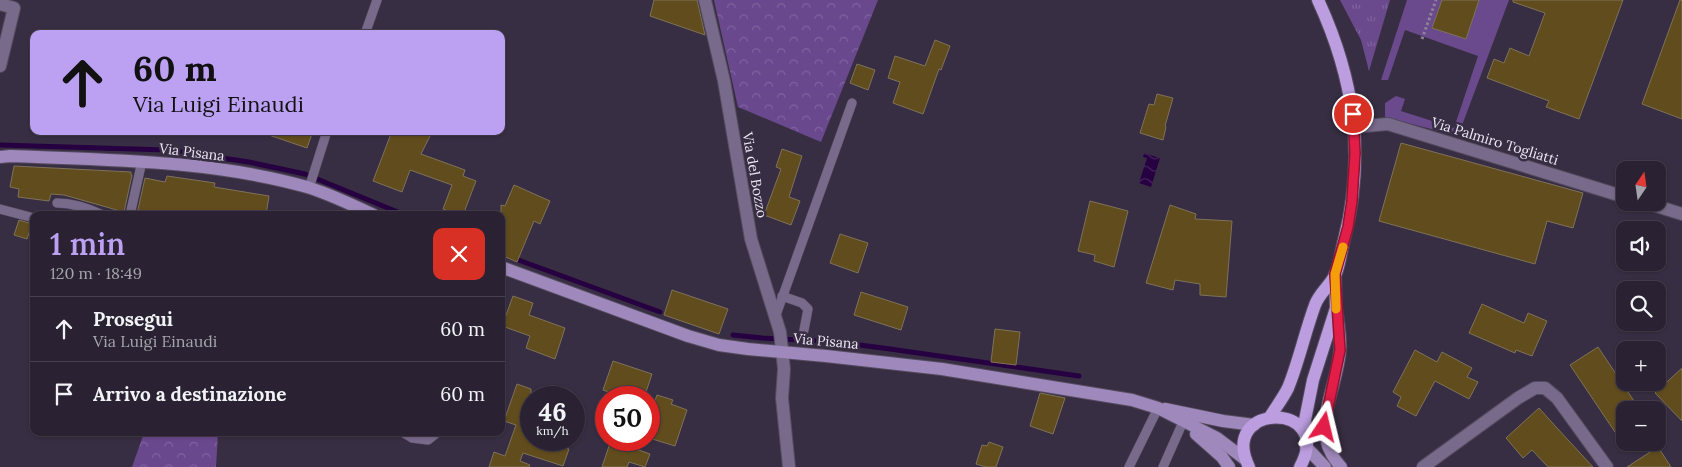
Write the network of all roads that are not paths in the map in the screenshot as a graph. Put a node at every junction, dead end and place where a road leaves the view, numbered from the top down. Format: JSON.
{"nodes":[{"id":1,"x":377,"y":0,"type":"edge"},
{"id":2,"x":705,"y":0,"type":"edge"},
{"id":3,"x":1318,"y":0,"type":"edge"},
{"id":4,"x":0,"y":4,"type":"edge"},
{"id":5,"x":366,"y":30,"type":"edge"},
{"id":6,"x":0,"y":66,"type":"edge"},
{"id":7,"x":852,"y":103,"type":"dead end"},
{"id":8,"x":1354,"y":127,"type":"junction"},
{"id":9,"x":326,"y":135,"type":"edge"},
{"id":10,"x":0,"y":157,"type":"edge"},
{"id":11,"x":142,"y":161,"type":"junction"},
{"id":12,"x":310,"y":185,"type":"junction"},
{"id":13,"x":1616,"y":194,"type":"edge"},
{"id":14,"x":57,"y":203,"type":"dead end"},
{"id":15,"x":0,"y":209,"type":"edge"},
{"id":16,"x":1666,"y":209,"type":"edge"},
{"id":17,"x":95,"y":211,"type":"edge"},
{"id":18,"x":131,"y":211,"type":"edge"},
{"id":19,"x":365,"y":211,"type":"edge"},
{"id":20,"x":1682,"y":214,"type":"edge"},
{"id":21,"x":30,"y":217,"type":"edge"},
{"id":22,"x":505,"y":268,"type":"edge"},
{"id":23,"x":1335,"y":274,"type":"junction"},
{"id":24,"x":782,"y":296,"type":"junction"},
{"id":25,"x":1336,"y":308,"type":"junction"},
{"id":26,"x":776,"y":316,"type":"junction"},
{"id":27,"x":804,"y":330,"type":"dead end"},
{"id":28,"x":781,"y":343,"type":"junction"},
{"id":29,"x":1158,"y":408,"type":"junction"},
{"id":30,"x":1270,"y":417,"type":"junction"},
{"id":31,"x":1183,"y":422,"type":"junction"},
{"id":32,"x":1254,"y":425,"type":"junction"},
{"id":33,"x":1303,"y":430,"type":"junction"},
{"id":34,"x":409,"y":436,"type":"edge"},
{"id":35,"x":433,"y":436,"type":"edge"},
{"id":36,"x":1306,"y":447,"type":"junction"},
{"id":37,"x":1248,"y":464,"type":"edge"},
{"id":38,"x":789,"y":467,"type":"edge"},
{"id":39,"x":1129,"y":467,"type":"edge"},
{"id":40,"x":1163,"y":467,"type":"edge"},
{"id":41,"x":1229,"y":467,"type":"edge"},
{"id":42,"x":1300,"y":467,"type":"edge"},
{"id":43,"x":1325,"y":467,"type":"edge"},
{"id":44,"x":1341,"y":467,"type":"edge"},
{"id":45,"x":1423,"y":467,"type":"edge"},
{"id":46,"x":1607,"y":467,"type":"edge"}],
"edges":[{"from":1,"to":5,"type":"lane"},
{"from":2,"to":26,"type":"street","name":"Via del Bozzo"},
{"from":3,"to":8,"type":"main road"},
{"from":4,"to":6,"type":"street"},
{"from":7,"to":24,"type":"lane"},
{"from":8,"to":13,"type":"street","name":"Via Palmiro Togliatti"},
{"from":8,"to":23,"type":"main road"},
{"from":9,"to":12,"type":"lane"},
{"from":10,"to":11,"type":"main road","name":"Via Pisana"},
{"from":11,"to":12,"type":"main road","name":"Via Pisana"},
{"from":11,"to":18,"type":"lane"},
{"from":12,"to":19,"type":"main road","name":"Via Pisana"},
{"from":14,"to":17,"type":"lane"},
{"from":15,"to":21,"type":"lane"},
{"from":16,"to":20,"type":"street"},
{"from":22,"to":28,"type":"main road","name":"Via Pisana"},
{"from":23,"to":25,"type":"main road"},
{"from":23,"to":30,"type":"main road"},
{"from":24,"to":26,"type":"lane"},
{"from":24,"to":27,"type":"lane"},
{"from":25,"to":33,"type":"main road"},
{"from":25,"to":44,"type":"main road"},
{"from":26,"to":28,"type":"street","name":"Via del Bozzo"},
{"from":28,"to":29,"type":"main road","name":"Via Pisana"},
{"from":28,"to":38,"type":"street","name":"Via del Bozzo"},
{"from":29,"to":31,"type":"main road","name":"Via Pisana"},
{"from":29,"to":32,"type":"main road","name":"Via Pisana"},
{"from":29,"to":39,"type":"lane"},
{"from":30,"to":32,"type":"main road"},
{"from":30,"to":33,"type":"main road"},
{"from":31,"to":37,"type":"main road","name":"Via Pisana"},
{"from":31,"to":40,"type":"lane"},
{"from":31,"to":41,"type":"main road"},
{"from":32,"to":37,"type":"main road","name":"Via Pisana"},
{"from":33,"to":36,"type":"main road"},
{"from":34,"to":35,"type":"lane"},
{"from":36,"to":42,"type":"main road"},
{"from":36,"to":43,"type":"main road"},
{"from":45,"to":46,"type":"street"}]}
